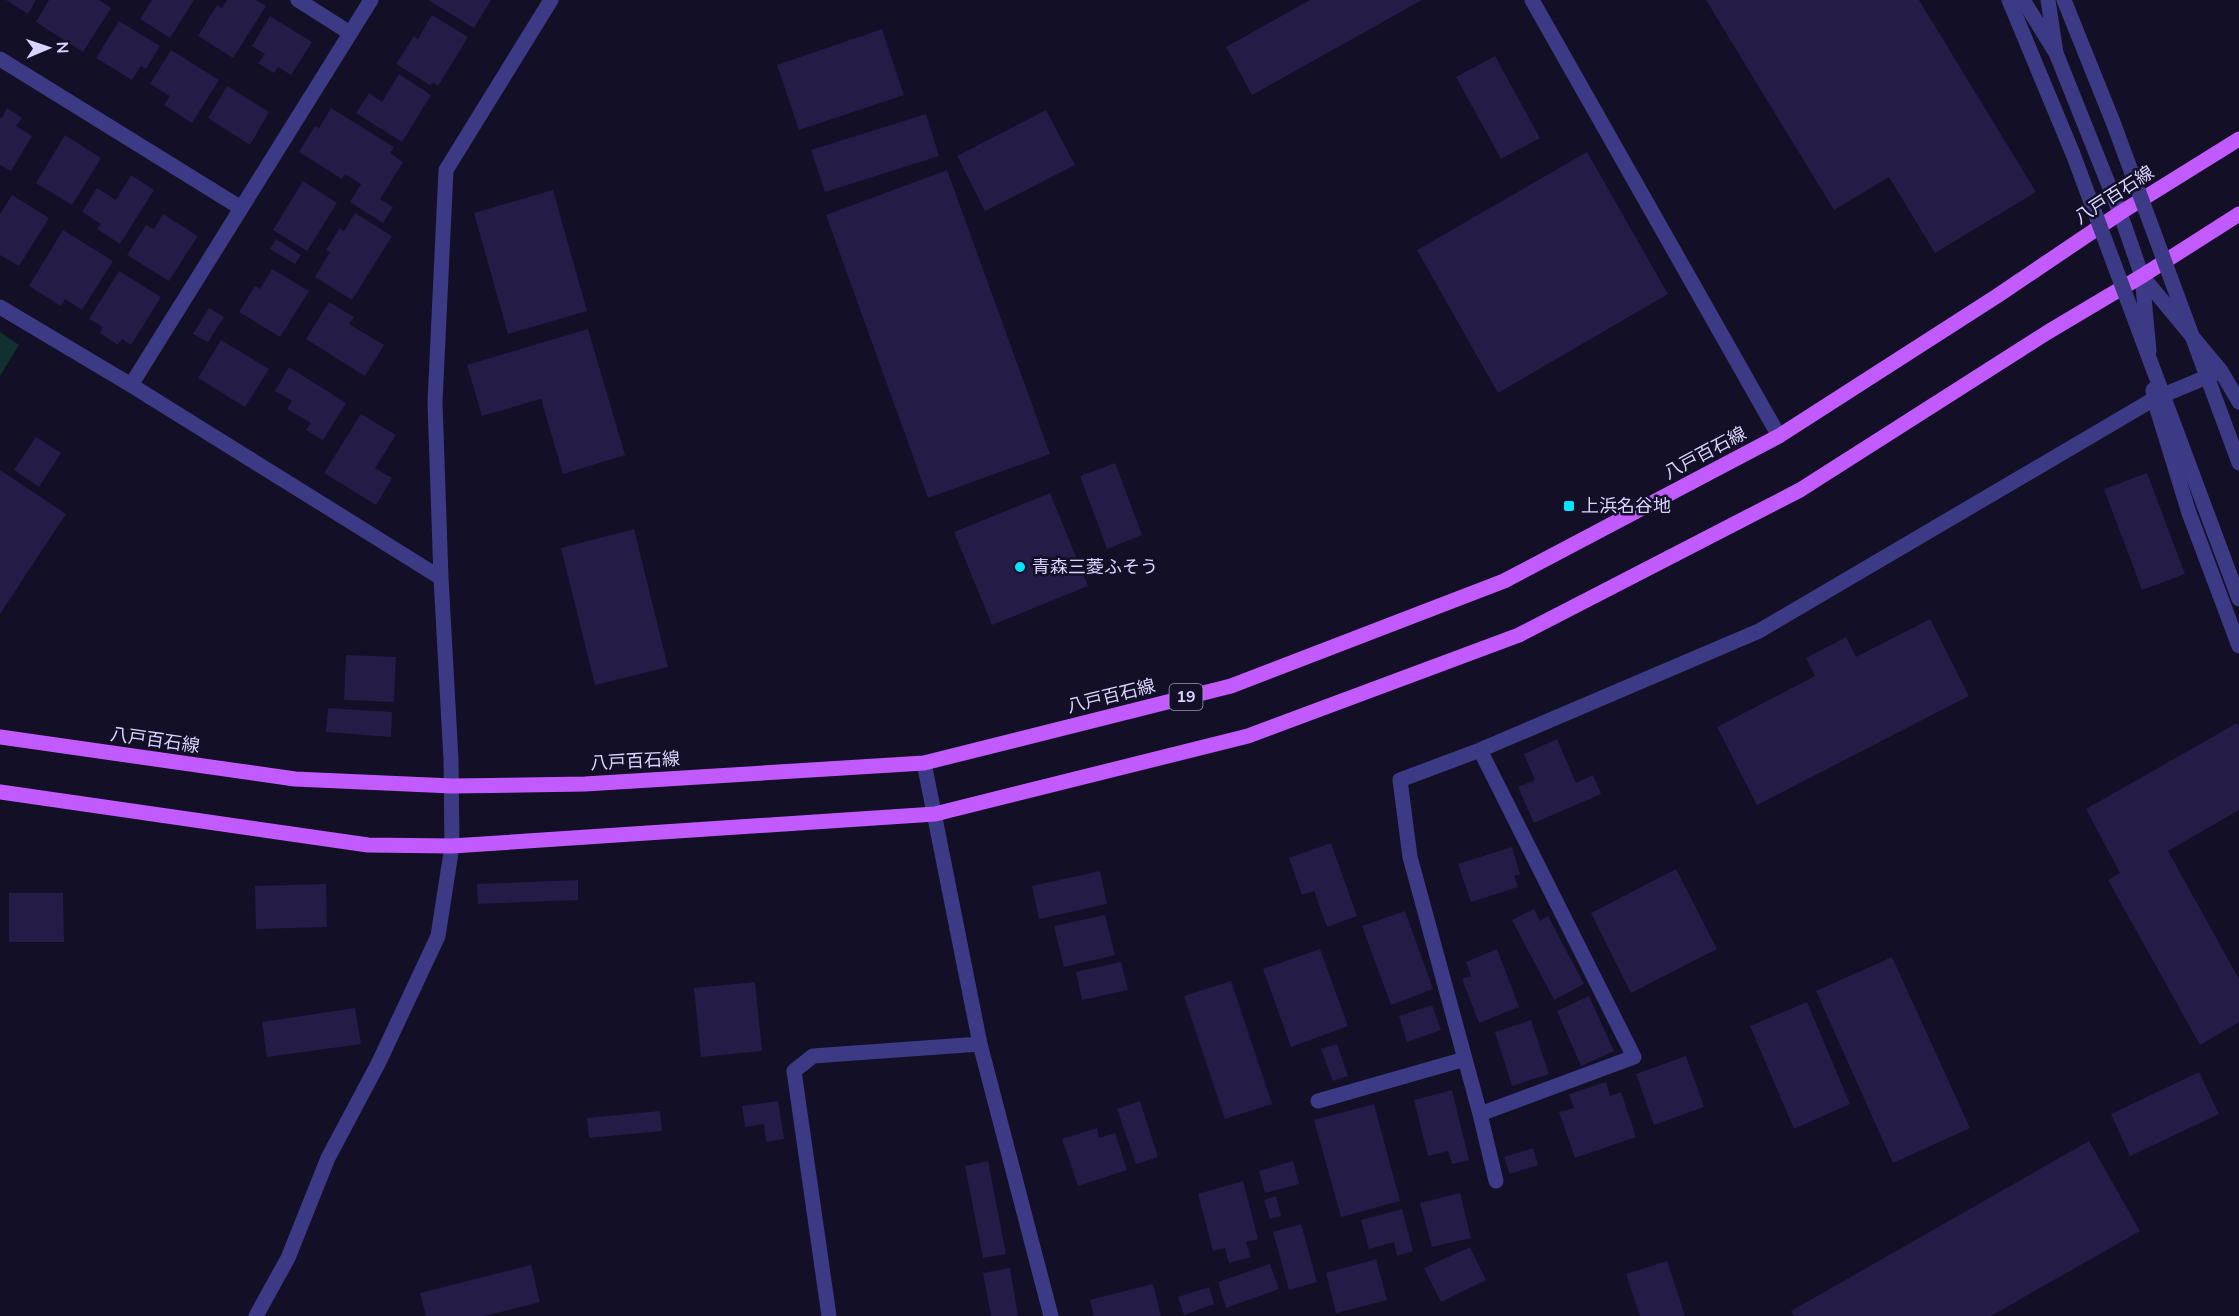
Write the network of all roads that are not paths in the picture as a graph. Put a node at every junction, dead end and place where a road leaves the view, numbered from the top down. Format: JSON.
{"nodes":[{"id":1,"x":298,"y":0,"type":"edge"},
{"id":2,"x":371,"y":0,"type":"edge"},
{"id":3,"x":551,"y":0,"type":"edge"},
{"id":4,"x":1532,"y":0,"type":"edge"},
{"id":5,"x":2009,"y":0,"type":"edge"},
{"id":6,"x":2023,"y":0,"type":"edge"},
{"id":7,"x":2048,"y":0,"type":"edge"},
{"id":8,"x":2064,"y":0,"type":"edge"},
{"id":9,"x":350,"y":33,"type":"junction"},
{"id":10,"x":2056,"y":53,"type":"junction"},
{"id":11,"x":0,"y":59,"type":"edge"},
{"id":12,"x":2239,"y":138,"type":"edge"},
{"id":13,"x":241,"y":208,"type":"junction"},
{"id":14,"x":2120,"y":213,"type":"junction"},
{"id":15,"x":2239,"y":214,"type":"edge"},
{"id":16,"x":2142,"y":276,"type":"junction"},
{"id":17,"x":0,"y":307,"type":"edge"},
{"id":18,"x":2221,"y":371,"type":"junction"},
{"id":19,"x":131,"y":385,"type":"junction"},
{"id":20,"x":2154,"y":399,"type":"junction"},
{"id":21,"x":2239,"y":402,"type":"edge"},
{"id":22,"x":1779,"y":436,"type":"junction"},
{"id":23,"x":2239,"y":463,"type":"edge"},
{"id":24,"x":441,"y":578,"type":"junction"},
{"id":25,"x":2239,"y":599,"type":"edge"},
{"id":26,"x":2239,"y":646,"type":"edge"},
{"id":27,"x":0,"y":737,"type":"edge"},
{"id":28,"x":1480,"y":750,"type":"junction"},
{"id":29,"x":924,"y":763,"type":"junction"},
{"id":30,"x":452,"y":786,"type":"junction"},
{"id":31,"x":0,"y":792,"type":"edge"},
{"id":32,"x":935,"y":814,"type":"junction"},
{"id":33,"x":452,"y":846,"type":"junction"},
{"id":34,"x":980,"y":1044,"type":"junction"},
{"id":35,"x":1465,"y":1059,"type":"junction"},
{"id":36,"x":1318,"y":1101,"type":"dead end"},
{"id":37,"x":1480,"y":1114,"type":"junction"},
{"id":38,"x":1496,"y":1181,"type":"dead end"},
{"id":39,"x":256,"y":1316,"type":"edge"},
{"id":40,"x":829,"y":1316,"type":"edge"},
{"id":41,"x":1051,"y":1316,"type":"edge"}],
"edges":[{"from":1,"to":9,"type":"street"},
{"from":2,"to":9,"type":"street"},
{"from":3,"to":24,"type":"street"},
{"from":4,"to":22,"type":"street"},
{"from":5,"to":25,"type":"street","bridge":true},
{"from":6,"to":10,"type":"street"},
{"from":7,"to":10,"type":"street"},
{"from":8,"to":23,"type":"street","bridge":true},
{"from":9,"to":13,"type":"street"},
{"from":10,"to":14,"type":"street"},
{"from":11,"to":13,"type":"street"},
{"from":12,"to":14,"type":"main road","name":"八戸百石線","number":"19"},
{"from":13,"to":19,"type":"street"},
{"from":14,"to":16,"type":"street"},
{"from":14,"to":22,"type":"main road","name":"八戸百石線","number":"19"},
{"from":15,"to":16,"type":"main road"},
{"from":16,"to":18,"type":"street"},
{"from":16,"to":20,"type":"street"},
{"from":16,"to":32,"type":"main road"},
{"from":17,"to":19,"type":"street"},
{"from":18,"to":20,"type":"street"},
{"from":18,"to":21,"type":"street"},
{"from":19,"to":24,"type":"street"},
{"from":20,"to":26,"type":"street"},
{"from":20,"to":28,"type":"street"},
{"from":22,"to":29,"type":"main road","name":"八戸百石線","number":"19"},
{"from":24,"to":30,"type":"street"},
{"from":27,"to":30,"type":"main road","name":"八戸百石線","number":"19"},
{"from":28,"to":35,"type":"street"},
{"from":28,"to":37,"type":"street"},
{"from":29,"to":30,"type":"main road","name":"八戸百石線","number":"19"},
{"from":29,"to":32,"type":"street"},
{"from":30,"to":33,"type":"street"},
{"from":31,"to":33,"type":"main road"},
{"from":32,"to":33,"type":"main road"},
{"from":32,"to":34,"type":"street"},
{"from":33,"to":39,"type":"street"},
{"from":34,"to":40,"type":"street"},
{"from":34,"to":41,"type":"street"},
{"from":35,"to":36,"type":"street"},
{"from":35,"to":37,"type":"street"},
{"from":37,"to":38,"type":"street"}]}
